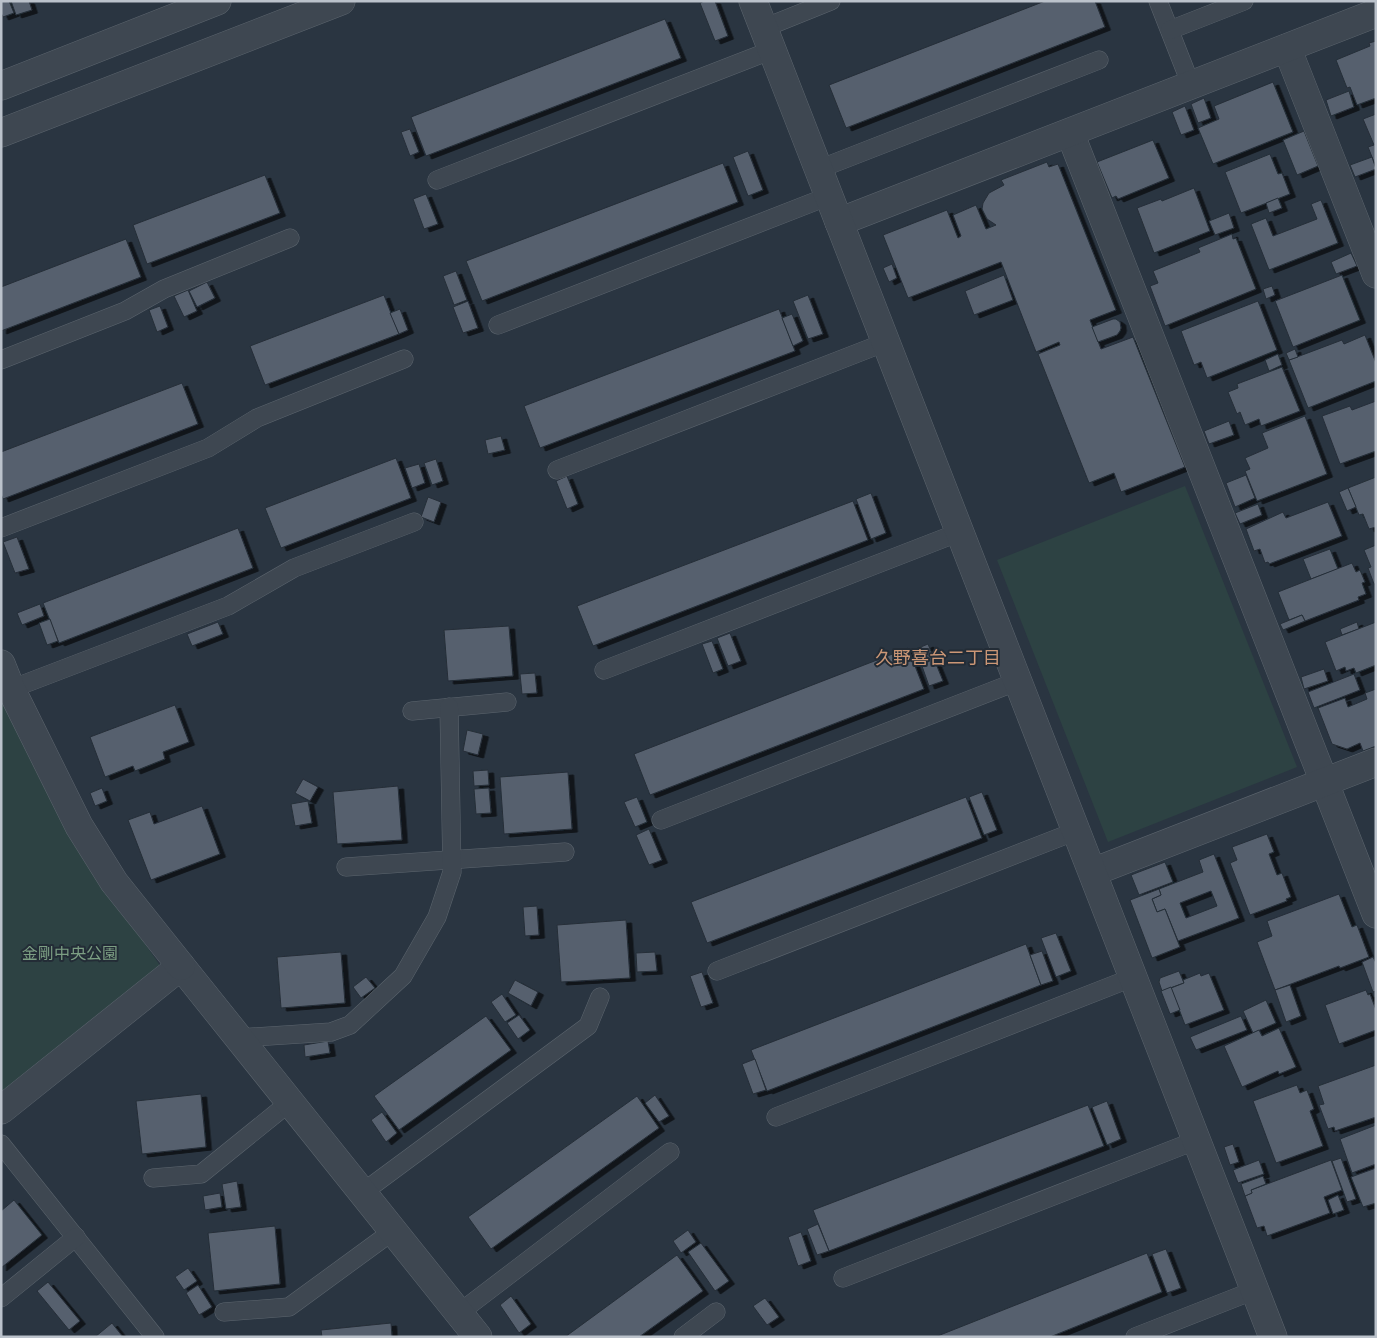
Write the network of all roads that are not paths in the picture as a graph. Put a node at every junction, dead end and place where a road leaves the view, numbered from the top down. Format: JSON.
{"nodes":[{"id":1,"x":217,"y":1,"type":"edge"},
{"id":2,"x":341,"y":1,"type":"edge"},
{"id":3,"x":753,"y":1,"type":"edge"},
{"id":4,"x":831,"y":1,"type":"edge"},
{"id":5,"x":1158,"y":1,"type":"edge"},
{"id":6,"x":1244,"y":1,"type":"edge"},
{"id":7,"x":1376,"y":13,"type":"edge"},
{"id":8,"x":1170,"y":30,"type":"junction"},
{"id":9,"x":768,"y":39,"type":"junction"},
{"id":10,"x":1287,"y":48,"type":"junction"},
{"id":11,"x":1098,"y":60,"type":"dead end"},
{"id":12,"x":1191,"y":85,"type":"junction"},
{"id":13,"x":1,"y":86,"type":"edge"},
{"id":14,"x":1070,"y":132,"type":"junction"},
{"id":15,"x":1,"y":133,"type":"edge"},
{"id":16,"x":819,"y":169,"type":"junction"},
{"id":17,"x":437,"y":180,"type":"dead end"},
{"id":18,"x":829,"y":196,"type":"junction"},
{"id":19,"x":839,"y":222,"type":"junction"},
{"id":20,"x":290,"y":238,"type":"dead end"},
{"id":21,"x":1376,"y":274,"type":"edge"},
{"id":22,"x":498,"y":325,"type":"dead end"},
{"id":23,"x":886,"y":342,"type":"junction"},
{"id":24,"x":404,"y":359,"type":"dead end"},
{"id":25,"x":1,"y":360,"type":"edge"},
{"id":26,"x":557,"y":470,"type":"dead end"},
{"id":27,"x":414,"y":522,"type":"dead end"},
{"id":28,"x":1,"y":528,"type":"edge"},
{"id":29,"x":960,"y":532,"type":"junction"},
{"id":30,"x":604,"y":670,"type":"dead end"},
{"id":31,"x":6,"y":676,"type":"edge"},
{"id":32,"x":1018,"y":681,"type":"junction"},
{"id":33,"x":507,"y":702,"type":"dead end"},
{"id":34,"x":449,"y":707,"type":"junction"},
{"id":35,"x":412,"y":711,"type":"dead end"},
{"id":36,"x":1376,"y":762,"type":"edge"},
{"id":37,"x":1324,"y":782,"type":"junction"},
{"id":38,"x":661,"y":820,"type":"dead end"},
{"id":39,"x":1076,"y":831,"type":"junction"},
{"id":40,"x":565,"y":852,"type":"dead end"},
{"id":41,"x":452,"y":860,"type":"junction"},
{"id":42,"x":346,"y":867,"type":"dead end"},
{"id":43,"x":1092,"y":872,"type":"junction"},
{"id":44,"x":1376,"y":914,"type":"edge"},
{"id":45,"x":181,"y":966,"type":"junction"},
{"id":46,"x":716,"y":971,"type":"dead end"},
{"id":47,"x":1134,"y":977,"type":"junction"},
{"id":48,"x":600,"y":997,"type":"dead end"},
{"id":49,"x":238,"y":1038,"type":"junction"},
{"id":50,"x":290,"y":1102,"type":"junction"},
{"id":51,"x":1,"y":1110,"type":"edge"},
{"id":52,"x":776,"y":1117,"type":"dead end"},
{"id":53,"x":1197,"y":1140,"type":"junction"},
{"id":54,"x":1,"y":1144,"type":"edge"},
{"id":55,"x":670,"y":1152,"type":"dead end"},
{"id":56,"x":153,"y":1178,"type":"dead end"},
{"id":57,"x":362,"y":1193,"type":"junction"},
{"id":58,"x":393,"y":1231,"type":"junction"},
{"id":59,"x":76,"y":1237,"type":"junction"},
{"id":60,"x":843,"y":1278,"type":"dead end"},
{"id":61,"x":1255,"y":1290,"type":"junction"},
{"id":62,"x":1,"y":1298,"type":"edge"},
{"id":63,"x":224,"y":1312,"type":"dead end"},
{"id":64,"x":716,"y":1312,"type":"dead end"},
{"id":65,"x":459,"y":1313,"type":"junction"},
{"id":66,"x":155,"y":1337,"type":"edge"},
{"id":67,"x":478,"y":1337,"type":"edge"},
{"id":68,"x":684,"y":1337,"type":"edge"},
{"id":69,"x":1135,"y":1337,"type":"edge"},
{"id":70,"x":1273,"y":1337,"type":"edge"}],
"edges":[{"from":1,"to":13,"type":"street"},
{"from":2,"to":15,"type":"street"},
{"from":3,"to":9,"type":"street"},
{"from":4,"to":9,"type":"lane"},
{"from":5,"to":8,"type":"lane"},
{"from":6,"to":8,"type":"lane"},
{"from":7,"to":10,"type":"street"},
{"from":8,"to":12,"type":"lane"},
{"from":9,"to":16,"type":"street"},
{"from":9,"to":17,"type":"lane"},
{"from":10,"to":12,"type":"street"},
{"from":10,"to":21,"type":"street"},
{"from":11,"to":16,"type":"lane"},
{"from":12,"to":14,"type":"street"},
{"from":14,"to":19,"type":"street"},
{"from":14,"to":37,"type":"street"},
{"from":16,"to":18,"type":"street"},
{"from":18,"to":19,"type":"street"},
{"from":18,"to":22,"type":"lane"},
{"from":19,"to":23,"type":"street"},
{"from":20,"to":25,"type":"lane"},
{"from":23,"to":26,"type":"lane"},
{"from":23,"to":29,"type":"street"},
{"from":24,"to":28,"type":"lane"},
{"from":27,"to":31,"type":"lane"},
{"from":29,"to":30,"type":"lane"},
{"from":29,"to":32,"type":"street"},
{"from":31,"to":45,"type":"street"},
{"from":32,"to":38,"type":"lane"},
{"from":32,"to":39,"type":"street"},
{"from":33,"to":34,"type":"lane"},
{"from":34,"to":35,"type":"lane"},
{"from":34,"to":41,"type":"lane"},
{"from":36,"to":37,"type":"street"},
{"from":37,"to":43,"type":"street"},
{"from":37,"to":44,"type":"street"},
{"from":39,"to":43,"type":"street"},
{"from":39,"to":46,"type":"lane"},
{"from":40,"to":41,"type":"lane"},
{"from":41,"to":42,"type":"lane"},
{"from":41,"to":49,"type":"lane"},
{"from":43,"to":47,"type":"street"},
{"from":45,"to":49,"type":"street"},
{"from":45,"to":51,"type":"street"},
{"from":47,"to":52,"type":"lane"},
{"from":47,"to":53,"type":"street"},
{"from":48,"to":57,"type":"lane"},
{"from":49,"to":50,"type":"street"},
{"from":50,"to":56,"type":"lane"},
{"from":50,"to":57,"type":"street"},
{"from":53,"to":60,"type":"lane"},
{"from":53,"to":61,"type":"street"},
{"from":54,"to":59,"type":"lane"},
{"from":55,"to":65,"type":"lane"},
{"from":57,"to":58,"type":"street"},
{"from":58,"to":63,"type":"lane"},
{"from":58,"to":65,"type":"street"},
{"from":59,"to":62,"type":"lane"},
{"from":59,"to":66,"type":"lane"},
{"from":61,"to":69,"type":"lane"},
{"from":61,"to":70,"type":"street"},
{"from":64,"to":68,"type":"lane"},
{"from":65,"to":67,"type":"street"}]}
